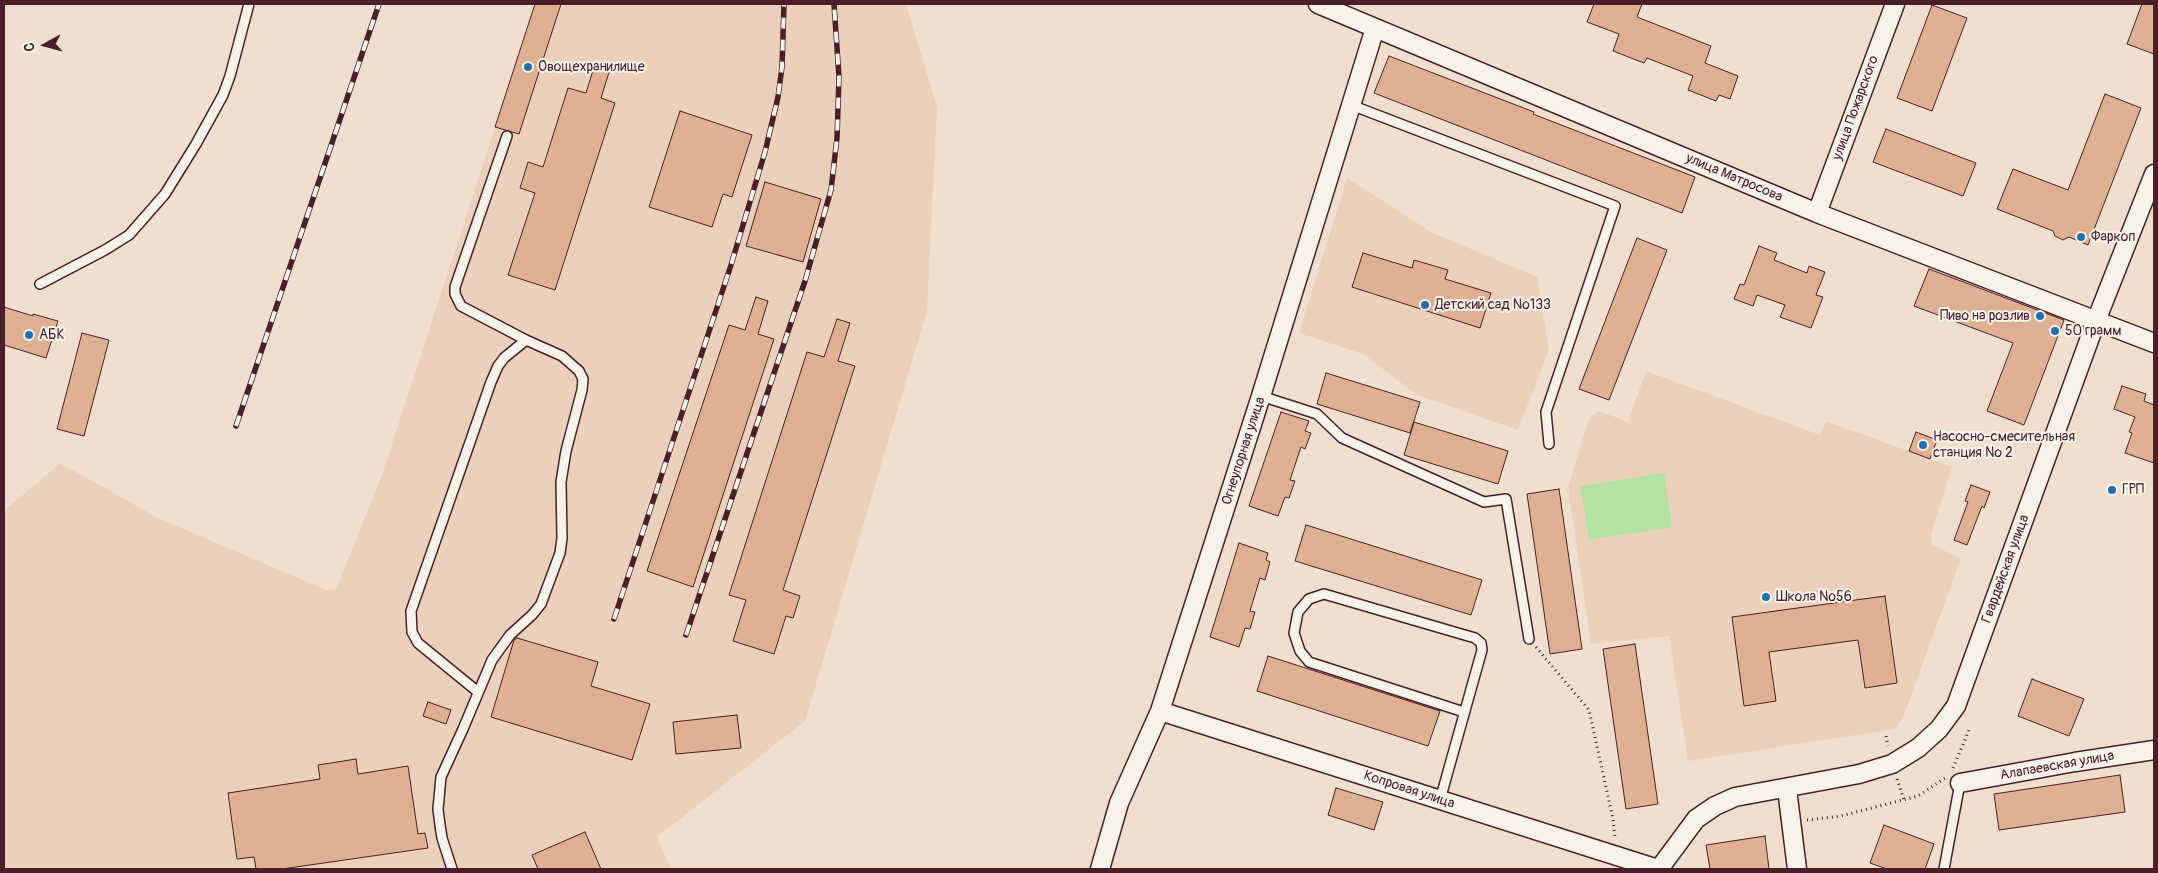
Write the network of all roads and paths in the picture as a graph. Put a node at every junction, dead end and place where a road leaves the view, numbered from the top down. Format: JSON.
{"nodes":[{"id":1,"x":249,"y":4,"type":"edge"},
{"id":2,"x":1318,"y":4,"type":"edge"},
{"id":3,"x":1895,"y":4,"type":"edge"},
{"id":4,"x":1375,"y":28,"type":"junction"},
{"id":5,"x":1351,"y":105,"type":"junction"},
{"id":6,"x":507,"y":136,"type":"dead end"},
{"id":7,"x":2154,"y":174,"type":"edge"},
{"id":8,"x":1817,"y":213,"type":"junction"},
{"id":9,"x":40,"y":284,"type":"dead end"},
{"id":10,"x":2096,"y":321,"type":"junction"},
{"id":11,"x":526,"y":340,"type":"junction"},
{"id":12,"x":2154,"y":344,"type":"edge"},
{"id":13,"x":1261,"y":396,"type":"junction"},
{"id":14,"x":1549,"y":444,"type":"dead end"},
{"id":15,"x":1529,"y":639,"type":"joint"},
{"id":16,"x":478,"y":692,"type":"junction"},
{"id":17,"x":1160,"y":711,"type":"junction"},
{"id":18,"x":1464,"y":712,"type":"junction"},
{"id":19,"x":1969,"y":730,"type":"dead end"},
{"id":20,"x":2154,"y":750,"type":"edge"},
{"id":21,"x":1960,"y":783,"type":"joint"},
{"id":22,"x":1787,"y":789,"type":"junction"},
{"id":23,"x":1440,"y":800,"type":"junction"},
{"id":24,"x":1791,"y":822,"type":"junction"},
{"id":25,"x":1617,"y":856,"type":"junction"},
{"id":26,"x":452,"y":869,"type":"edge"},
{"id":27,"x":1100,"y":869,"type":"edge"},
{"id":28,"x":1658,"y":869,"type":"edge"},
{"id":29,"x":1797,"y":869,"type":"edge"},
{"id":30,"x":1944,"y":869,"type":"edge"}],
"edges":[{"from":1,"to":9,"type":"lane"},
{"from":2,"to":4,"type":"street","name":"улица Матросова"},
{"from":3,"to":8,"type":"street","name":"улица Пожарского"},
{"from":4,"to":5,"type":"street","name":"Огнеупорная улица"},
{"from":4,"to":8,"type":"street","name":"улица Матросова"},
{"from":5,"to":13,"type":"street","name":"Огнеупорная улица"},
{"from":5,"to":14,"type":"lane"},
{"from":6,"to":11,"type":"lane"},
{"from":7,"to":10,"type":"street","name":"Гвардейская улица"},
{"from":8,"to":10,"type":"street","name":"улица Матросова"},
{"from":10,"to":12,"type":"street","name":"улица Матросова"},
{"from":10,"to":22,"type":"street","name":"Гвардейская улица"},
{"from":11,"to":16,"type":"lane"},
{"from":11,"to":16,"type":"lane"},
{"from":13,"to":15,"type":"lane"},
{"from":13,"to":17,"type":"street","name":"Огнеупорная улица"},
{"from":15,"to":25,"type":"path"},
{"from":16,"to":26,"type":"lane"},
{"from":17,"to":23,"type":"street","name":"Копровая улица"},
{"from":17,"to":27,"type":"street","name":"Огнеупорная улица"},
{"from":18,"to":18,"type":"lane"},
{"from":18,"to":23,"type":"lane"},
{"from":19,"to":24,"type":"path"},
{"from":20,"to":21,"type":"street","name":"Алапаевская улица"},
{"from":21,"to":30,"type":"lane"},
{"from":22,"to":24,"type":"street"},
{"from":22,"to":28,"type":"street","name":"Гвардейская улица"},
{"from":23,"to":25,"type":"street","name":"Копровая улица"},
{"from":24,"to":29,"type":"street"},
{"from":25,"to":28,"type":"street","name":"Копровая улица"}]}
